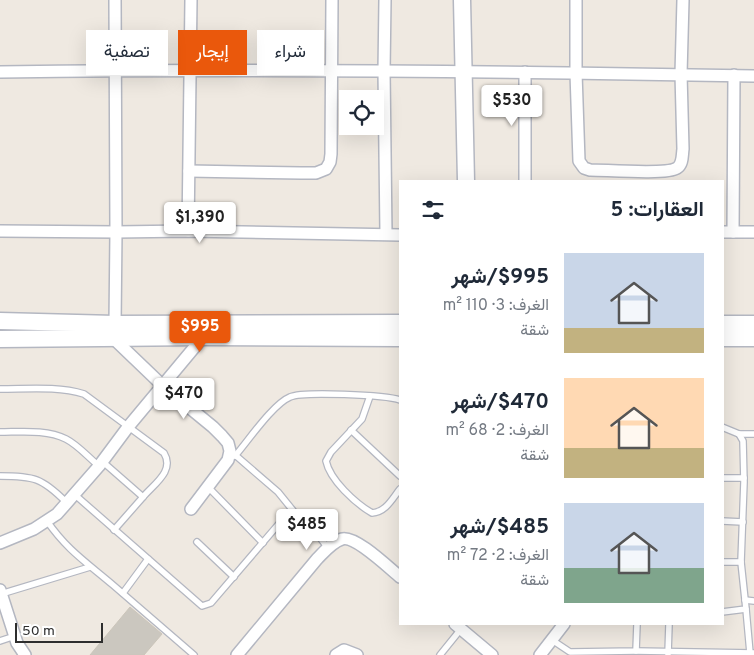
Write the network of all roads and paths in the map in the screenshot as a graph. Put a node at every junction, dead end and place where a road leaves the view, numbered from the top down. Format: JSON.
{"nodes":[{"id":1,"x":115,"y":0,"type":"edge"},
{"id":2,"x":191,"y":0,"type":"edge"},
{"id":3,"x":332,"y":0,"type":"edge"},
{"id":4,"x":386,"y":0,"type":"edge"},
{"id":5,"x":462,"y":0,"type":"edge"},
{"id":6,"x":576,"y":0,"type":"edge"},
{"id":7,"x":682,"y":0,"type":"edge"},
{"id":8,"x":115,"y":30,"type":"edge"},
{"id":9,"x":191,"y":30,"type":"edge"},
{"id":10,"x":247,"y":70,"type":"edge"},
{"id":11,"x":463,"y":70,"type":"junction"},
{"id":12,"x":86,"y":71,"type":"edge"},
{"id":13,"x":332,"y":71,"type":"junction"},
{"id":14,"x":384,"y":71,"type":"junction"},
{"id":15,"x":0,"y":72,"type":"edge"},
{"id":16,"x":525,"y":72,"type":"junction"},
{"id":17,"x":576,"y":73,"type":"junction"},
{"id":18,"x":681,"y":74,"type":"junction"},
{"id":19,"x":116,"y":75,"type":"edge"},
{"id":20,"x":190,"y":75,"type":"edge"},
{"id":21,"x":734,"y":75,"type":"junction"},
{"id":22,"x":754,"y":76,"type":"edge"},
{"id":23,"x":189,"y":171,"type":"junction"},
{"id":24,"x":466,"y":180,"type":"edge"},
{"id":25,"x":524,"y":180,"type":"edge"},
{"id":26,"x":0,"y":231,"type":"edge"},
{"id":27,"x":188,"y":231,"type":"junction"},
{"id":28,"x":116,"y":232,"type":"junction"},
{"id":29,"x":728,"y":232,"type":"edge"},
{"id":30,"x":754,"y":232,"type":"edge"},
{"id":31,"x":386,"y":234,"type":"junction"},
{"id":32,"x":399,"y":235,"type":"edge"},
{"id":33,"x":0,"y":321,"type":"edge"},
{"id":34,"x":399,"y":323,"type":"edge"},
{"id":35,"x":724,"y":324,"type":"edge"},
{"id":36,"x":754,"y":324,"type":"edge"},
{"id":37,"x":204,"y":330,"type":"junction"},
{"id":38,"x":115,"y":331,"type":"junction"},
{"id":39,"x":399,"y":338,"type":"edge"},
{"id":40,"x":724,"y":338,"type":"edge"},
{"id":41,"x":754,"y":338,"type":"edge"},
{"id":42,"x":0,"y":339,"type":"edge"},
{"id":43,"x":163,"y":386,"type":"junction"},
{"id":44,"x":0,"y":389,"type":"edge"},
{"id":45,"x":370,"y":396,"type":"junction"},
{"id":46,"x":399,"y":400,"type":"edge"},
{"id":47,"x":128,"y":427,"type":"junction"},
{"id":48,"x":352,"y":430,"type":"junction"},
{"id":49,"x":724,"y":430,"type":"edge"},
{"id":50,"x":0,"y":432,"type":"edge"},
{"id":51,"x":739,"y":434,"type":"junction"},
{"id":52,"x":754,"y":434,"type":"edge"},
{"id":53,"x":232,"y":453,"type":"junction"},
{"id":54,"x":101,"y":464,"type":"junction"},
{"id":55,"x":399,"y":475,"type":"edge"},
{"id":56,"x":0,"y":476,"type":"edge"},
{"id":57,"x":724,"y":478,"type":"edge"},
{"id":58,"x":744,"y":478,"type":"junction"},
{"id":59,"x":208,"y":487,"type":"junction"},
{"id":60,"x":399,"y":489,"type":"edge"},
{"id":61,"x":143,"y":497,"type":"junction"},
{"id":62,"x":70,"y":498,"type":"junction"},
{"id":63,"x":191,"y":509,"type":"dead end"},
{"id":64,"x":295,"y":513,"type":"junction"},
{"id":65,"x":47,"y":521,"type":"junction"},
{"id":66,"x":724,"y":521,"type":"edge"},
{"id":67,"x":743,"y":522,"type":"junction"},
{"id":68,"x":114,"y":530,"type":"junction"},
{"id":69,"x":196,"y":542,"type":"dead end"},
{"id":70,"x":0,"y":543,"type":"edge"},
{"id":71,"x":264,"y":543,"type":"junction"},
{"id":72,"x":328,"y":548,"type":"junction"},
{"id":73,"x":148,"y":559,"type":"junction"},
{"id":74,"x":724,"y":562,"type":"edge"},
{"id":75,"x":741,"y":562,"type":"junction"},
{"id":76,"x":90,"y":567,"type":"junction"},
{"id":77,"x":399,"y":576,"type":"edge"},
{"id":78,"x":234,"y":577,"type":"junction"},
{"id":79,"x":0,"y":593,"type":"edge"},
{"id":80,"x":122,"y":593,"type":"junction"},
{"id":81,"x":745,"y":600,"type":"junction"},
{"id":82,"x":754,"y":601,"type":"edge"},
{"id":83,"x":746,"y":609,"type":"junction"},
{"id":84,"x":724,"y":612,"type":"edge"},
{"id":85,"x":563,"y":625,"type":"edge"},
{"id":86,"x":637,"y":625,"type":"edge"},
{"id":87,"x":669,"y":625,"type":"edge"},
{"id":88,"x":458,"y":626,"type":"edge"},
{"id":89,"x":14,"y":636,"type":"junction"},
{"id":90,"x":552,"y":640,"type":"junction"},
{"id":91,"x":0,"y":641,"type":"edge"},
{"id":92,"x":636,"y":651,"type":"junction"},
{"id":93,"x":752,"y":653,"type":"edge"},
{"id":94,"x":668,"y":654,"type":"edge"},
{"id":95,"x":25,"y":655,"type":"edge"},
{"id":96,"x":194,"y":655,"type":"edge"},
{"id":97,"x":237,"y":655,"type":"edge"},
{"id":98,"x":336,"y":655,"type":"edge"},
{"id":99,"x":357,"y":655,"type":"edge"},
{"id":100,"x":440,"y":655,"type":"edge"},
{"id":101,"x":492,"y":655,"type":"edge"},
{"id":102,"x":540,"y":655,"type":"edge"}],
"edges":[{"from":1,"to":8,"type":"street"},
{"from":2,"to":9,"type":"street"},
{"from":3,"to":13,"type":"street"},
{"from":4,"to":14,"type":"street"},
{"from":5,"to":11,"type":"main road"},
{"from":6,"to":17,"type":"street"},
{"from":7,"to":18,"type":"street"},
{"from":10,"to":13,"type":"street"},
{"from":11,"to":14,"type":"street"},
{"from":11,"to":16,"type":"street"},
{"from":11,"to":24,"type":"main road"},
{"from":12,"to":15,"type":"street"},
{"from":13,"to":14,"type":"street"},
{"from":13,"to":23,"type":"street"},
{"from":14,"to":31,"type":"street"},
{"from":16,"to":17,"type":"street"},
{"from":16,"to":25,"type":"street"},
{"from":17,"to":18,"type":"street"},
{"from":17,"to":18,"type":"street"},
{"from":18,"to":21,"type":"street"},
{"from":19,"to":28,"type":"street"},
{"from":20,"to":23,"type":"street"},
{"from":21,"to":22,"type":"street"},
{"from":21,"to":29,"type":"street"},
{"from":23,"to":27,"type":"street"},
{"from":26,"to":28,"type":"street"},
{"from":27,"to":28,"type":"street"},
{"from":27,"to":31,"type":"street"},
{"from":28,"to":38,"type":"street"},
{"from":29,"to":30,"type":"street"},
{"from":31,"to":32,"type":"street"},
{"from":33,"to":38,"type":"main road"},
{"from":34,"to":37,"type":"main road"},
{"from":35,"to":36,"type":"main road"},
{"from":37,"to":38,"type":"main road"},
{"from":37,"to":39,"type":"main road"},
{"from":37,"to":43,"type":"street"},
{"from":38,"to":42,"type":"main road"},
{"from":38,"to":43,"type":"street"},
{"from":40,"to":41,"type":"main road"},
{"from":43,"to":47,"type":"street"},
{"from":43,"to":53,"type":"street"},
{"from":44,"to":47,"type":"lane"},
{"from":45,"to":46,"type":"lane"},
{"from":45,"to":48,"type":"lane"},
{"from":45,"to":53,"type":"lane"},
{"from":47,"to":54,"type":"street"},
{"from":47,"to":61,"type":"lane"},
{"from":48,"to":55,"type":"lane"},
{"from":48,"to":60,"type":"lane"},
{"from":49,"to":51,"type":"lane"},
{"from":50,"to":54,"type":"lane"},
{"from":51,"to":52,"type":"lane"},
{"from":51,"to":58,"type":"lane"},
{"from":53,"to":59,"type":"street"},
{"from":53,"to":64,"type":"lane"},
{"from":54,"to":61,"type":"lane"},
{"from":54,"to":62,"type":"street"},
{"from":56,"to":62,"type":"lane"},
{"from":57,"to":58,"type":"lane"},
{"from":58,"to":67,"type":"lane"},
{"from":59,"to":63,"type":"street"},
{"from":59,"to":71,"type":"lane"},
{"from":61,"to":68,"type":"lane"},
{"from":62,"to":65,"type":"street"},
{"from":62,"to":68,"type":"lane"},
{"from":64,"to":71,"type":"lane"},
{"from":64,"to":72,"type":"lane"},
{"from":65,"to":70,"type":"street"},
{"from":65,"to":76,"type":"lane"},
{"from":66,"to":67,"type":"lane"},
{"from":67,"to":75,"type":"lane"},
{"from":68,"to":73,"type":"lane"},
{"from":69,"to":78,"type":"lane"},
{"from":71,"to":78,"type":"lane"},
{"from":72,"to":77,"type":"street"},
{"from":72,"to":97,"type":"street"},
{"from":73,"to":78,"type":"lane"},
{"from":73,"to":80,"type":"lane"},
{"from":74,"to":75,"type":"lane"},
{"from":75,"to":81,"type":"lane"},
{"from":76,"to":79,"type":"lane"},
{"from":76,"to":80,"type":"lane"},
{"from":79,"to":89,"type":"street"},
{"from":80,"to":96,"type":"lane"},
{"from":81,"to":82,"type":"lane"},
{"from":81,"to":83,"type":"lane"},
{"from":83,"to":84,"type":"lane"},
{"from":83,"to":93,"type":"lane"},
{"from":85,"to":90,"type":"street"},
{"from":86,"to":92,"type":"lane"},
{"from":87,"to":94,"type":"lane"},
{"from":88,"to":100,"type":"lane"},
{"from":88,"to":101,"type":"street"},
{"from":89,"to":91,"type":"lane"},
{"from":89,"to":95,"type":"street"},
{"from":90,"to":92,"type":"lane"},
{"from":90,"to":102,"type":"street"},
{"from":92,"to":94,"type":"lane"},
{"from":93,"to":94,"type":"lane"},
{"from":98,"to":99,"type":"street"}]}
